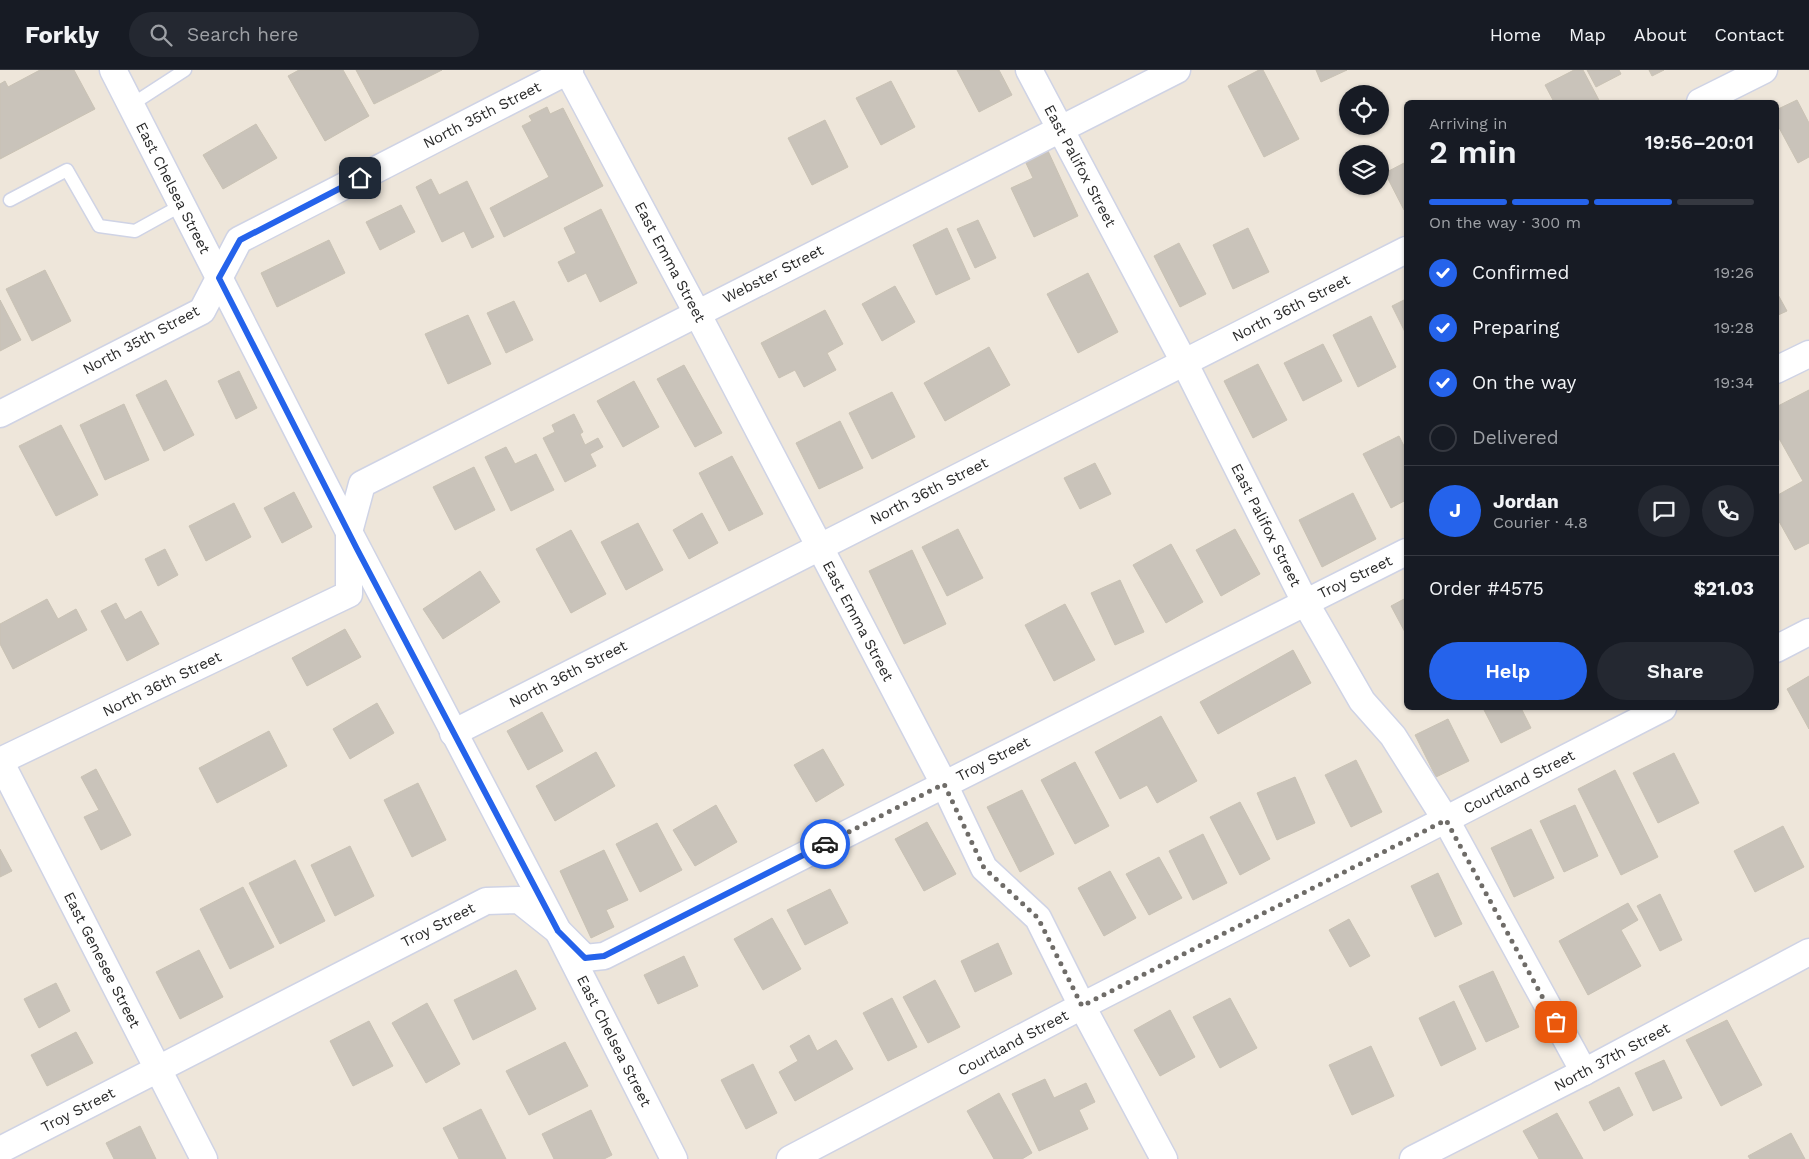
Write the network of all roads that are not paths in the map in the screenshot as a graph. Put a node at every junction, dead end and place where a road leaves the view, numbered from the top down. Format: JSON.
{"nodes":[{"id":1,"x":113,"y":70,"type":"edge"},
{"id":2,"x":185,"y":70,"type":"edge"},
{"id":3,"x":568,"y":70,"type":"edge"},
{"id":4,"x":1029,"y":70,"type":"edge"},
{"id":5,"x":1177,"y":70,"type":"edge"},
{"id":6,"x":1764,"y":70,"type":"edge"},
{"id":7,"x":1704,"y":100,"type":"edge"},
{"id":8,"x":131,"y":105,"type":"junction"},
{"id":9,"x":1060,"y":129,"type":"junction"},
{"id":10,"x":10,"y":200,"type":"dead end"},
{"id":11,"x":182,"y":205,"type":"junction"},
{"id":12,"x":1404,"y":251,"type":"edge"},
{"id":13,"x":219,"y":278,"type":"junction"},
{"id":14,"x":697,"y":313,"type":"junction"},
{"id":15,"x":1809,"y":354,"type":"edge"},
{"id":16,"x":1184,"y":362,"type":"junction"},
{"id":17,"x":1779,"y":369,"type":"edge"},
{"id":18,"x":0,"y":414,"type":"edge"},
{"id":19,"x":349,"y":532,"type":"junction"},
{"id":20,"x":819,"y":546,"type":"junction"},
{"id":21,"x":1404,"y":553,"type":"edge"},
{"id":22,"x":1305,"y":602,"type":"junction"},
{"id":23,"x":1809,"y":632,"type":"edge"},
{"id":24,"x":1779,"y":647,"type":"edge"},
{"id":25,"x":1658,"y":710,"type":"edge"},
{"id":26,"x":453,"y":733,"type":"junction"},
{"id":27,"x":0,"y":761,"type":"edge"},
{"id":28,"x":944,"y":784,"type":"junction"},
{"id":29,"x":1446,"y":820,"type":"junction"},
{"id":30,"x":558,"y":931,"type":"junction"},
{"id":31,"x":1809,"y":952,"type":"edge"},
{"id":32,"x":1082,"y":1006,"type":"junction"},
{"id":33,"x":158,"y":1068,"type":"junction"},
{"id":34,"x":1584,"y":1072,"type":"junction"},
{"id":35,"x":0,"y":1150,"type":"edge"},
{"id":36,"x":204,"y":1159,"type":"edge"},
{"id":37,"x":674,"y":1159,"type":"edge"},
{"id":38,"x":790,"y":1159,"type":"edge"},
{"id":39,"x":1164,"y":1159,"type":"edge"},
{"id":40,"x":1413,"y":1159,"type":"edge"}],
"edges":[{"from":1,"to":8,"type":"street","name":"East Chelsea Street"},
{"from":2,"to":8,"type":"lane"},
{"from":3,"to":13,"type":"street","name":"North 35th Street"},
{"from":3,"to":14,"type":"street","name":"East Emma Street"},
{"from":4,"to":9,"type":"street","name":"East Palifox Street"},
{"from":5,"to":9,"type":"street","name":"Webster Street"},
{"from":6,"to":7,"type":"street"},
{"from":8,"to":11,"type":"street","name":"East Chelsea Street"},
{"from":9,"to":14,"type":"street","name":"Webster Street"},
{"from":9,"to":16,"type":"street","name":"East Palifox Street"},
{"from":10,"to":11,"type":"lane"},
{"from":11,"to":13,"type":"street","name":"East Chelsea Street"},
{"from":12,"to":16,"type":"street","name":"North 36th Street"},
{"from":13,"to":18,"type":"street","name":"North 35th Street"},
{"from":13,"to":19,"type":"street","name":"East Chelsea Street"},
{"from":14,"to":19,"type":"street","name":"Webster Street"},
{"from":14,"to":20,"type":"street","name":"East Emma Street"},
{"from":15,"to":17,"type":"street"},
{"from":16,"to":20,"type":"street","name":"North 36th Street"},
{"from":16,"to":22,"type":"street","name":"East Palifox Street"},
{"from":19,"to":26,"type":"street","name":"East Chelsea Street"},
{"from":19,"to":27,"type":"street","name":"North 36th Street"},
{"from":20,"to":26,"type":"street","name":"North 36th Street"},
{"from":20,"to":28,"type":"street","name":"East Emma Street"},
{"from":21,"to":22,"type":"street","name":"Troy Street"},
{"from":22,"to":28,"type":"street","name":"Troy Street"},
{"from":22,"to":29,"type":"street","name":"East Palifox Street"},
{"from":23,"to":24,"type":"street"},
{"from":25,"to":29,"type":"street","name":"Courtland Street"},
{"from":26,"to":30,"type":"street","name":"East Chelsea Street"},
{"from":27,"to":33,"type":"street","name":"East Genesee Street"},
{"from":28,"to":30,"type":"street","name":"Troy Street"},
{"from":28,"to":32,"type":"street","name":"East Emma Street"},
{"from":29,"to":32,"type":"street","name":"Courtland Street"},
{"from":29,"to":34,"type":"street","name":"East Palifox Street"},
{"from":30,"to":33,"type":"street","name":"Troy Street"},
{"from":30,"to":37,"type":"street","name":"East Chelsea Street"},
{"from":31,"to":34,"type":"street","name":"North 37th Street"},
{"from":32,"to":38,"type":"street","name":"Courtland Street"},
{"from":32,"to":39,"type":"street","name":"East Emma Street"},
{"from":33,"to":35,"type":"street","name":"Troy Street"},
{"from":33,"to":36,"type":"street","name":"East Genesee Street"},
{"from":34,"to":40,"type":"street","name":"North 37th Street"}]}
